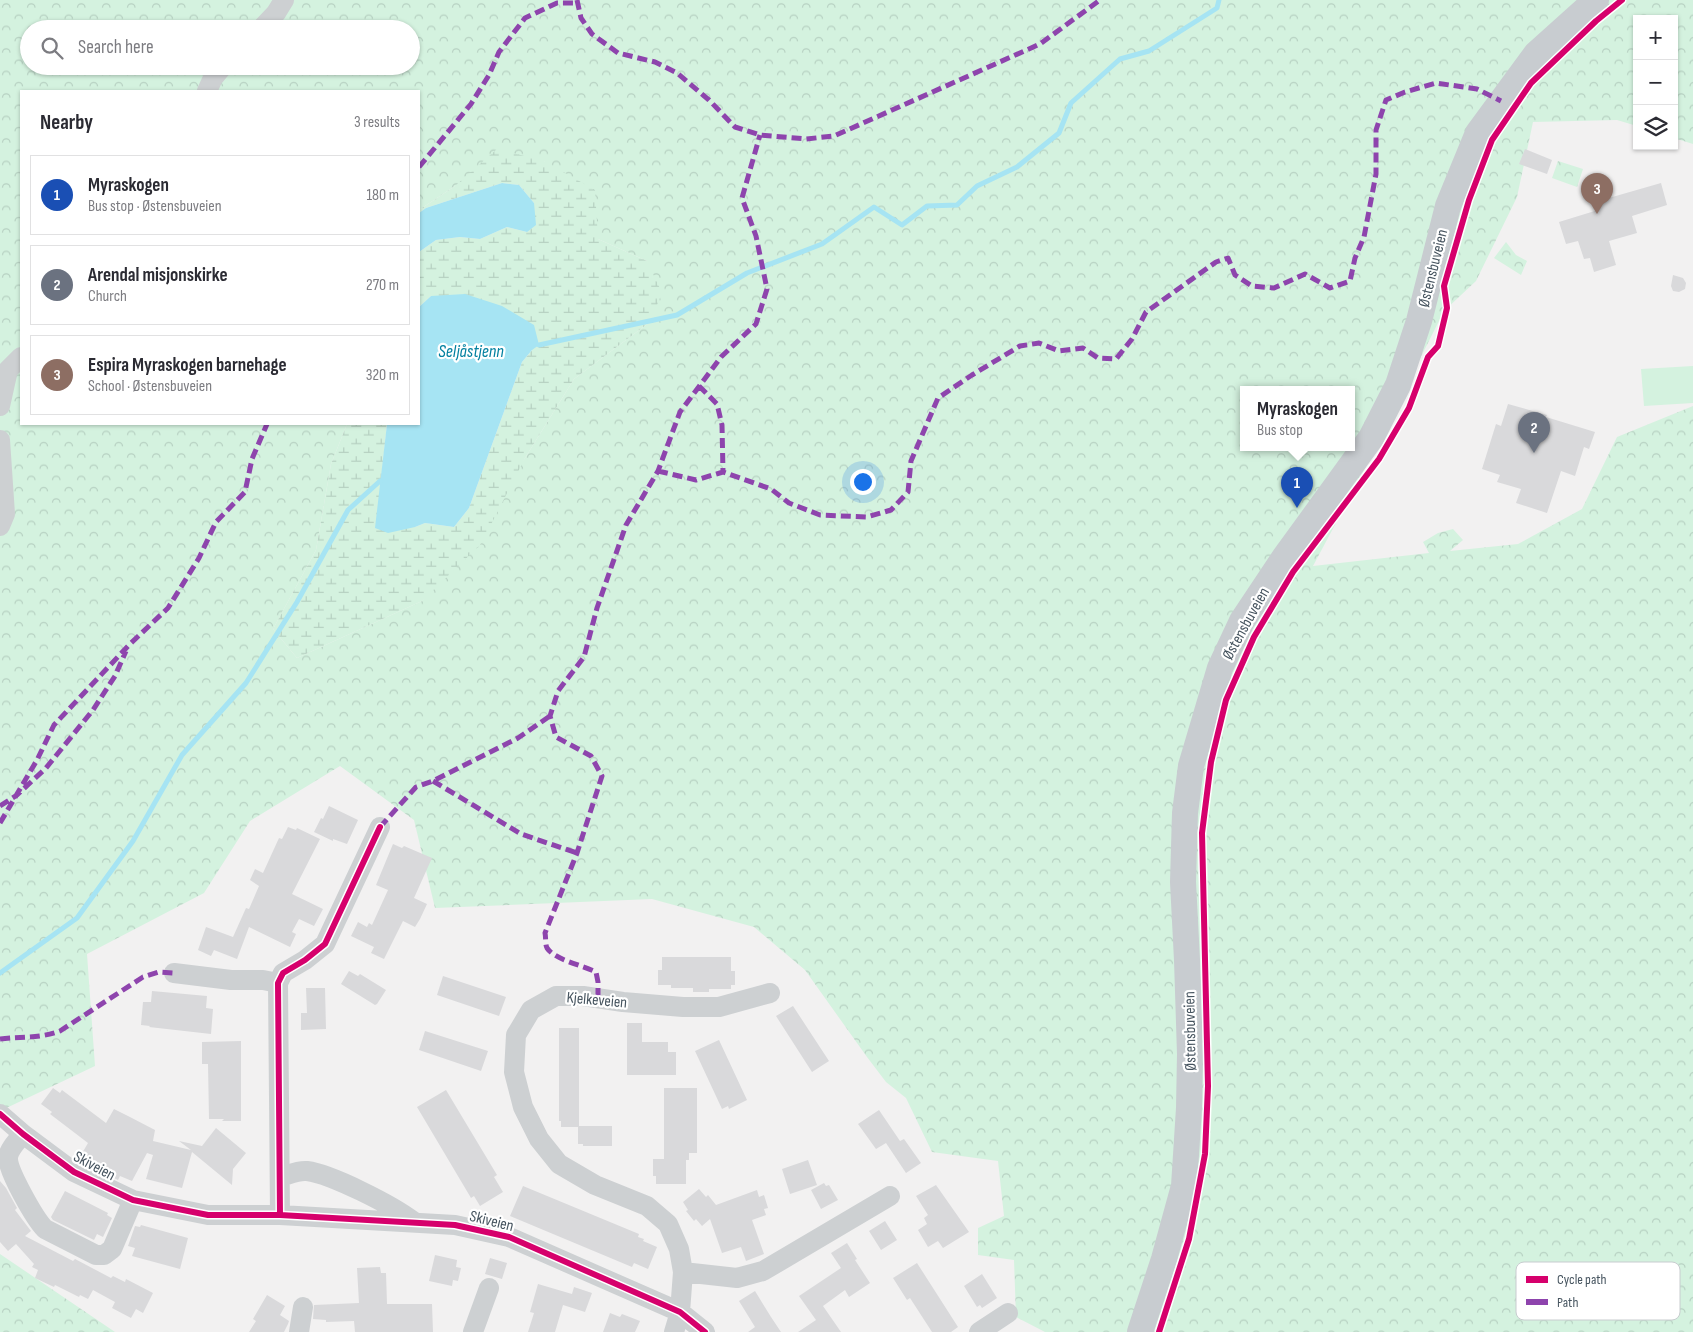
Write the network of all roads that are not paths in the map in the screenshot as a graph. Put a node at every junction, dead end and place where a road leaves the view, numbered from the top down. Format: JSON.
{"nodes":[{"id":1,"x":284,"y":0,"type":"edge"},
{"id":2,"x":1596,"y":0,"type":"edge"},
{"id":3,"x":269,"y":20,"type":"edge"},
{"id":4,"x":215,"y":75,"type":"edge"},
{"id":5,"x":207,"y":90,"type":"edge"},
{"id":6,"x":20,"y":358,"type":"edge"},
{"id":7,"x":0,"y":406,"type":"edge"},
{"id":8,"x":0,"y":440,"type":"edge"},
{"id":9,"x":0,"y":526,"type":"edge"},
{"id":10,"x":380,"y":827,"type":"dead end"},
{"id":11,"x":174,"y":972,"type":"dead end"},
{"id":12,"x":278,"y":983,"type":"junction"},
{"id":13,"x":770,"y":993,"type":"dead end"},
{"id":14,"x":0,"y":1114,"type":"edge"},
{"id":15,"x":22,"y":1134,"type":"junction"},
{"id":16,"x":280,"y":1177,"type":"junction"},
{"id":17,"x":890,"y":1196,"type":"dead end"},
{"id":18,"x":133,"y":1200,"type":"junction"},
{"id":19,"x":280,"y":1215,"type":"junction"},
{"id":20,"x":415,"y":1222,"type":"junction"},
{"id":21,"x":683,"y":1272,"type":"junction"},
{"id":22,"x":489,"y":1288,"type":"dead end"},
{"id":23,"x":303,"y":1307,"type":"dead end"},
{"id":24,"x":680,"y":1312,"type":"junction"},
{"id":25,"x":1008,"y":1313,"type":"dead end"},
{"id":26,"x":299,"y":1332,"type":"edge"},
{"id":27,"x":473,"y":1332,"type":"edge"},
{"id":28,"x":674,"y":1332,"type":"edge"},
{"id":29,"x":705,"y":1332,"type":"edge"},
{"id":30,"x":979,"y":1332,"type":"edge"},
{"id":31,"x":1140,"y":1332,"type":"edge"}],
"edges":[{"from":1,"to":3,"type":"street"},
{"from":2,"to":31,"type":"main road","name":"Østensbuveien"},
{"from":4,"to":5,"type":"street"},
{"from":6,"to":7,"type":"street"},
{"from":8,"to":9,"type":"street"},
{"from":10,"to":12,"type":"street"},
{"from":11,"to":12,"type":"street"},
{"from":12,"to":16,"type":"street"},
{"from":13,"to":21,"type":"street","name":"Kjelkeveien"},
{"from":14,"to":15,"type":"street","name":"Skiveien"},
{"from":15,"to":18,"type":"street","name":"Skiveien"},
{"from":15,"to":18,"type":"street"},
{"from":16,"to":19,"type":"street"},
{"from":16,"to":20,"type":"street"},
{"from":17,"to":21,"type":"street"},
{"from":18,"to":19,"type":"street","name":"Skiveien"},
{"from":19,"to":20,"type":"street","name":"Skiveien"},
{"from":20,"to":24,"type":"street","name":"Skiveien"},
{"from":21,"to":24,"type":"street","name":"Kjelkeveien"},
{"from":22,"to":27,"type":"street"},
{"from":23,"to":26,"type":"street"},
{"from":24,"to":28,"type":"street","name":"Kjelkeveien"},
{"from":24,"to":29,"type":"street","name":"Skiveien"},
{"from":25,"to":30,"type":"street"}]}
